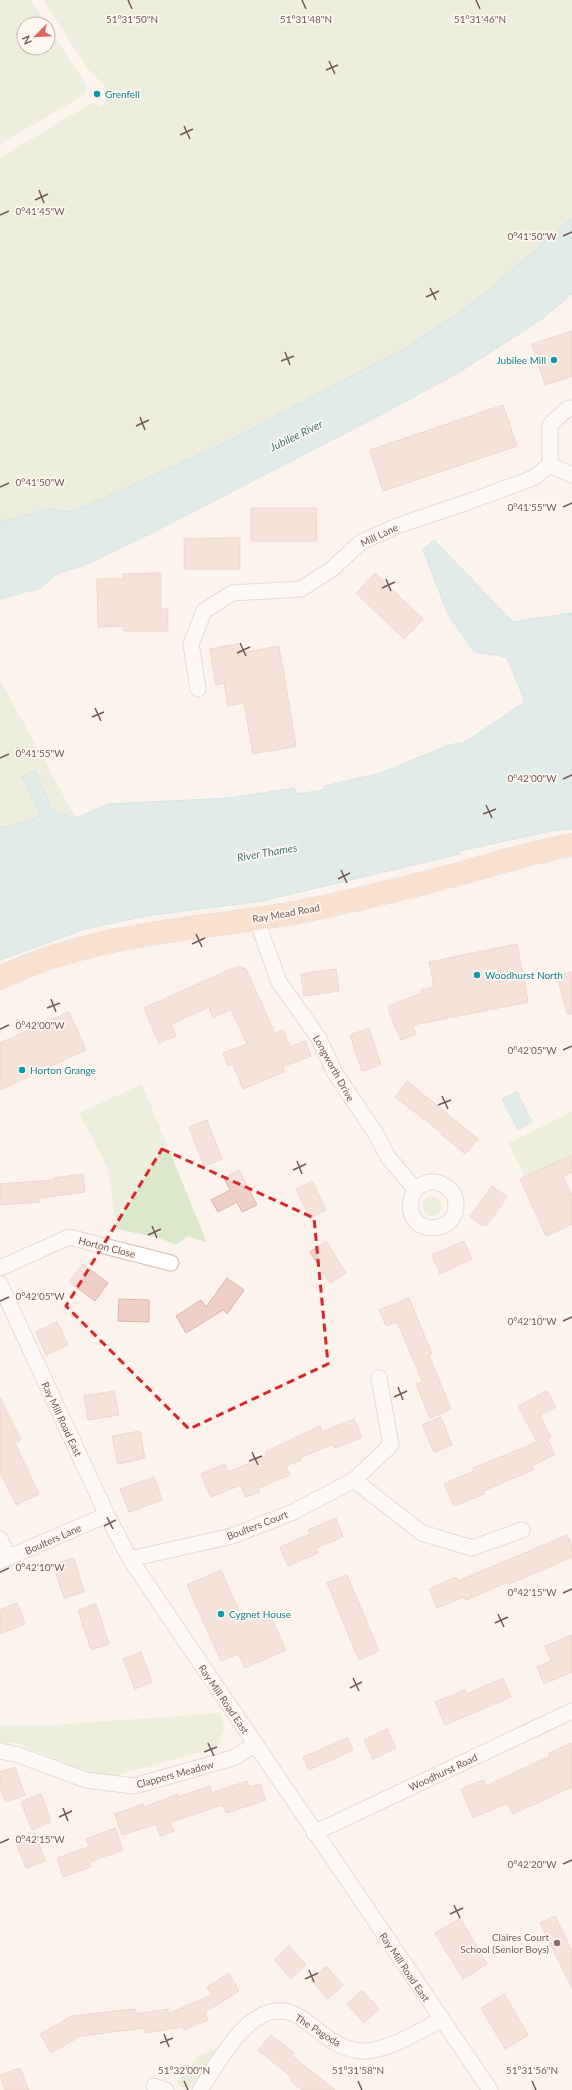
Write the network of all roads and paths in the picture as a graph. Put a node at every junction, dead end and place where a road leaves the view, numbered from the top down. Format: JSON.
{"nodes":[{"id":1,"x":572,"y":408,"type":"edge"},
{"id":2,"x":550,"y":465,"type":"junction"},
{"id":3,"x":572,"y":475,"type":"edge"},
{"id":4,"x":198,"y":689,"type":"dead end"},
{"id":5,"x":572,"y":845,"type":"edge"},
{"id":6,"x":256,"y":918,"type":"junction"},
{"id":7,"x":0,"y":978,"type":"edge"},
{"id":8,"x":415,"y":1189,"type":"dead end"},
{"id":9,"x":171,"y":1263,"type":"dead end"},
{"id":10,"x":0,"y":1268,"type":"edge"},
{"id":11,"x":0,"y":1284,"type":"edge"},
{"id":12,"x":379,"y":1378,"type":"dead end"},
{"id":13,"x":354,"y":1480,"type":"junction"},
{"id":14,"x":106,"y":1516,"type":"junction"},
{"id":15,"x":522,"y":1530,"type":"dead end"},
{"id":16,"x":0,"y":1540,"type":"edge"},
{"id":17,"x":130,"y":1559,"type":"junction"},
{"id":18,"x":4,"y":1560,"type":"edge"},
{"id":19,"x":572,"y":1711,"type":"edge"},
{"id":20,"x":255,"y":1745,"type":"junction"},
{"id":21,"x":0,"y":1751,"type":"edge"},
{"id":22,"x":314,"y":1833,"type":"junction"},
{"id":23,"x":441,"y":2020,"type":"junction"},
{"id":24,"x":200,"y":2090,"type":"edge"},
{"id":25,"x":490,"y":2090,"type":"edge"}],
"edges":[{"from":1,"to":2,"type":"street"},
{"from":2,"to":3,"type":"street"},
{"from":2,"to":4,"type":"street","name":"Mill Lane"},
{"from":5,"to":6,"type":"main road","name":"Ray Mead Road"},
{"from":6,"to":7,"type":"main road","name":"Ray Mead Road"},
{"from":6,"to":8,"type":"street","name":"Longworth Drive"},
{"from":9,"to":10,"type":"street","name":"Horton Close"},
{"from":11,"to":14,"type":"street","name":"Ray Mill Road East"},
{"from":12,"to":13,"type":"street","name":"Boulters Court"},
{"from":13,"to":15,"type":"street"},
{"from":13,"to":17,"type":"street","name":"Boulters Court"},
{"from":14,"to":17,"type":"street","name":"Ray Mill Road East"},
{"from":14,"to":18,"type":"street","name":"Boulters Lane"},
{"from":16,"to":18,"type":"street"},
{"from":17,"to":20,"type":"street","name":"Ray Mill Road East"},
{"from":19,"to":22,"type":"street","name":"Woodhurst Road"},
{"from":20,"to":21,"type":"street","name":"Clappers Meadow"},
{"from":20,"to":22,"type":"street","name":"Ray Mill Road East"},
{"from":22,"to":23,"type":"street","name":"Ray Mill Road East"},
{"from":23,"to":24,"type":"street","name":"The Pagoda"},
{"from":23,"to":25,"type":"street","name":"Ray Mill Road East"}]}
